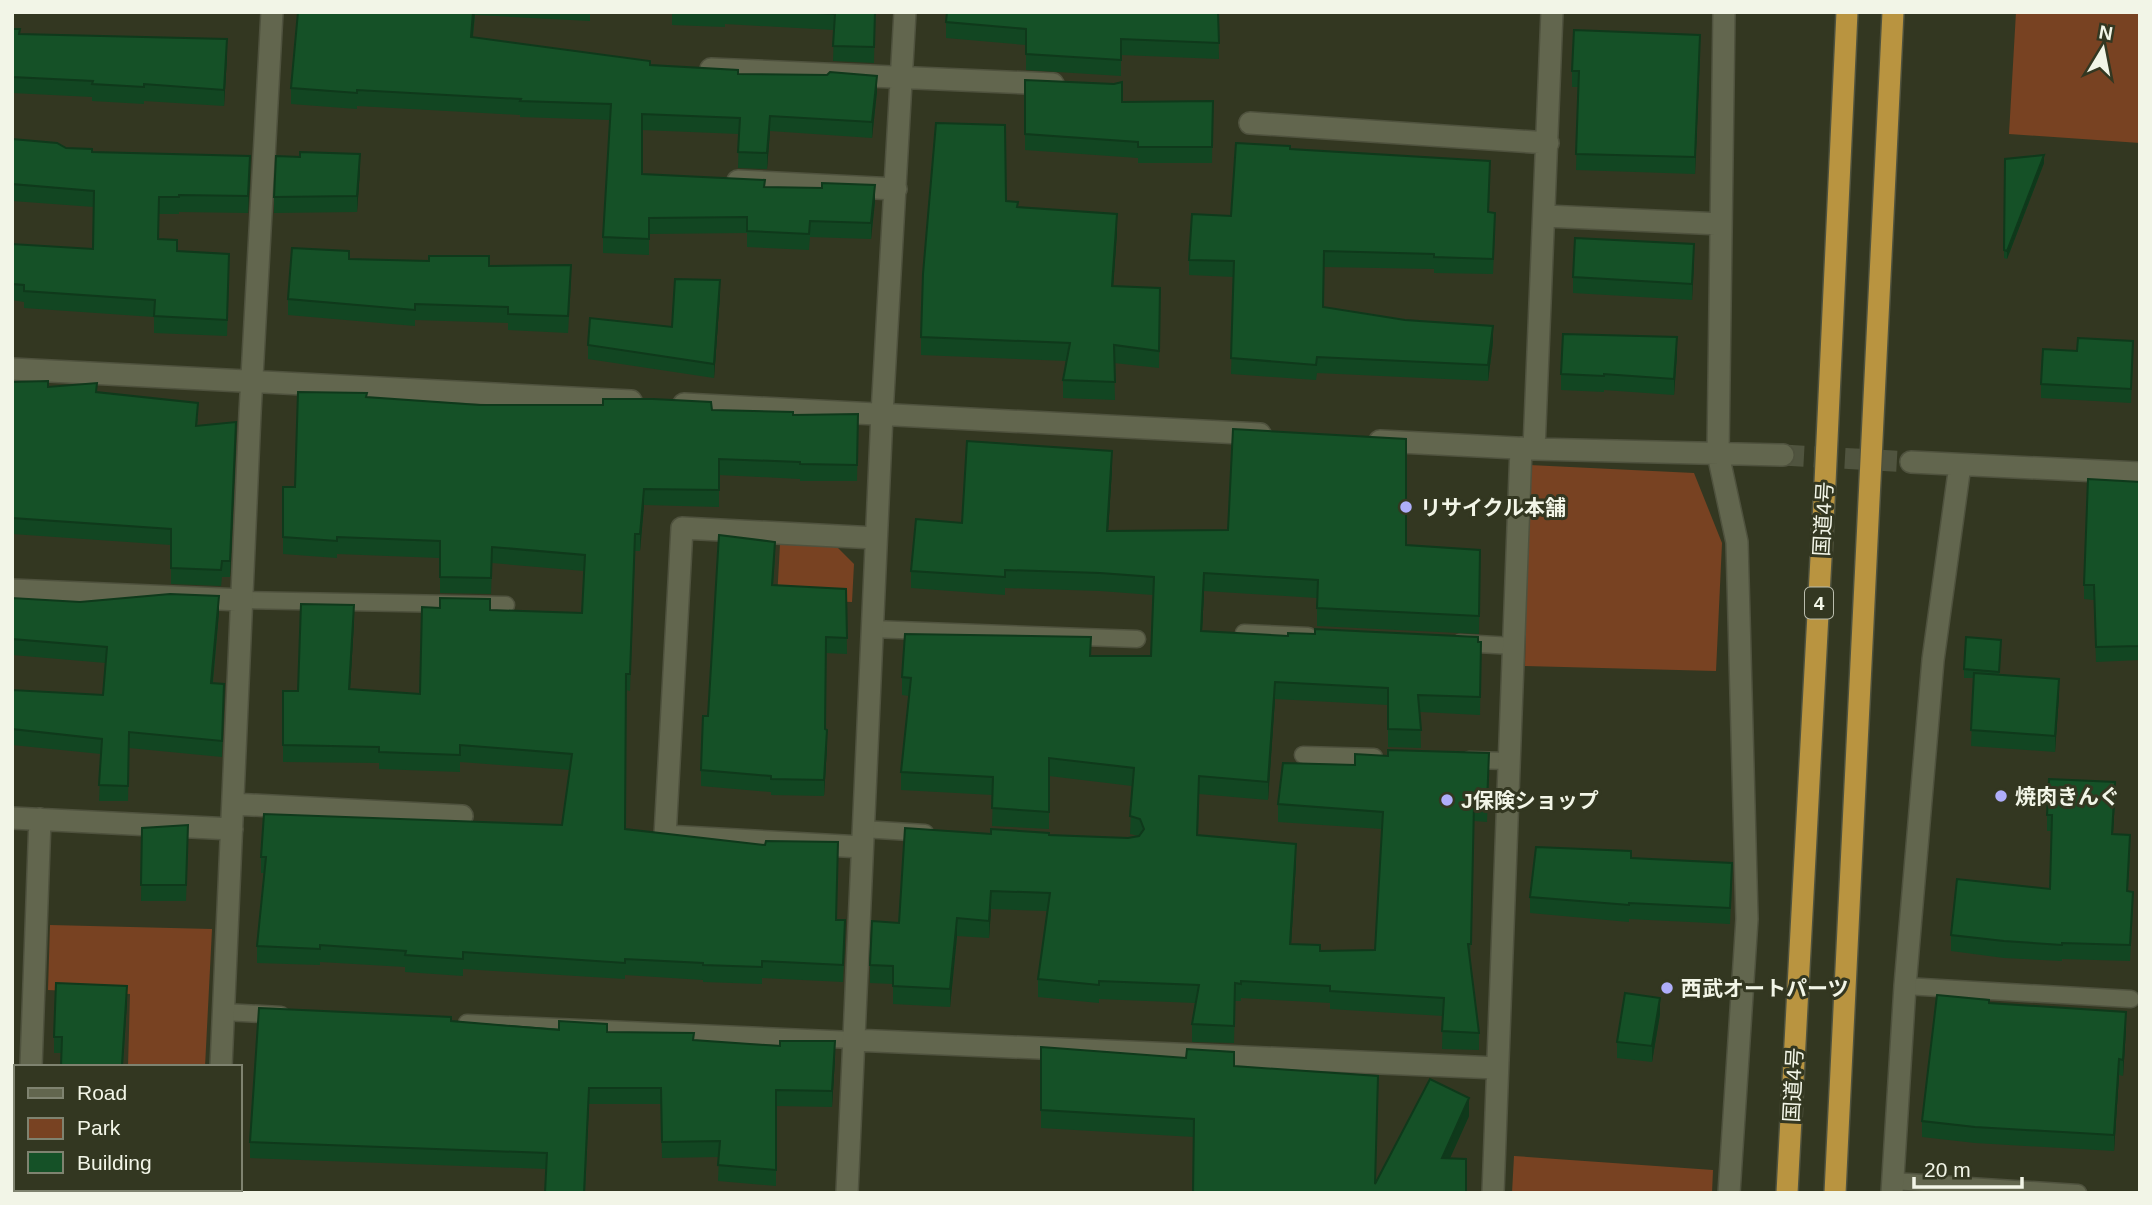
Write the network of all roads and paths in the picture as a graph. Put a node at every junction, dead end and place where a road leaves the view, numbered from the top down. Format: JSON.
{"nodes":[{"id":1,"x":272,"y":12,"type":"edge"},
{"id":2,"x":905,"y":12,"type":"edge"},
{"id":3,"x":1552,"y":12,"type":"edge"},
{"id":4,"x":1724,"y":12,"type":"edge"},
{"id":5,"x":1847,"y":12,"type":"edge"},
{"id":6,"x":1893,"y":12,"type":"edge"},
{"id":7,"x":705,"y":69,"type":"edge"},
{"id":8,"x":902,"y":77,"type":"junction"},
{"id":9,"x":1075,"y":85,"type":"edge"},
{"id":10,"x":1250,"y":123,"type":"dead end"},
{"id":11,"x":1548,"y":143,"type":"junction"},
{"id":12,"x":238,"y":159,"type":"edge"},
{"id":13,"x":264,"y":160,"type":"junction"},
{"id":14,"x":720,"y":180,"type":"edge"},
{"id":15,"x":896,"y":189,"type":"junction"},
{"id":16,"x":1545,"y":216,"type":"junction"},
{"id":17,"x":1721,"y":224,"type":"junction"},
{"id":18,"x":12,"y":369,"type":"edge"},
{"id":19,"x":252,"y":382,"type":"junction"},
{"id":20,"x":882,"y":414,"type":"junction"},
{"id":21,"x":1274,"y":435,"type":"edge"},
{"id":22,"x":1356,"y":439,"type":"edge"},
{"id":23,"x":1527,"y":449,"type":"junction"},
{"id":24,"x":1717,"y":454,"type":"junction"},
{"id":25,"x":1783,"y":455,"type":"tunnel mouth"},
{"id":26,"x":1911,"y":462,"type":"tunnel mouth"},
{"id":27,"x":1960,"y":465,"type":"junction"},
{"id":28,"x":2140,"y":473,"type":"edge"},
{"id":29,"x":876,"y":538,"type":"junction"},
{"id":30,"x":12,"y":590,"type":"edge"},
{"id":31,"x":242,"y":600,"type":"junction"},
{"id":32,"x":506,"y":606,"type":"dead end"},
{"id":33,"x":872,"y":629,"type":"junction"},
{"id":34,"x":1244,"y":633,"type":"edge"},
{"id":35,"x":1325,"y":637,"type":"edge"},
{"id":36,"x":1137,"y":639,"type":"dead end"},
{"id":37,"x":1446,"y":642,"type":"edge"},
{"id":38,"x":1513,"y":646,"type":"junction"},
{"id":39,"x":1303,"y":755,"type":"dead end"},
{"id":40,"x":1385,"y":757,"type":"edge"},
{"id":41,"x":1454,"y":759,"type":"edge"},
{"id":42,"x":1509,"y":761,"type":"junction"},
{"id":43,"x":233,"y":804,"type":"junction"},
{"id":44,"x":462,"y":816,"type":"dead end"},
{"id":45,"x":12,"y":818,"type":"edge"},
{"id":46,"x":40,"y":819,"type":"junction"},
{"id":47,"x":232,"y":830,"type":"junction"},
{"id":48,"x":944,"y":834,"type":"edge"},
{"id":49,"x":863,"y":838,"type":"junction"},
{"id":50,"x":1905,"y":986,"type":"junction"},
{"id":51,"x":2132,"y":999,"type":"dead end"},
{"id":52,"x":224,"y":1012,"type":"junction"},
{"id":53,"x":292,"y":1015,"type":"edge"},
{"id":54,"x":457,"y":1023,"type":"edge"},
{"id":55,"x":853,"y":1040,"type":"junction"},
{"id":56,"x":31,"y":1065,"type":"edge"},
{"id":57,"x":221,"y":1065,"type":"edge"},
{"id":58,"x":1497,"y":1068,"type":"junction"},
{"id":59,"x":1893,"y":1187,"type":"edge"},
{"id":60,"x":847,"y":1193,"type":"edge"},
{"id":61,"x":1493,"y":1193,"type":"edge"},
{"id":62,"x":1729,"y":1193,"type":"edge"},
{"id":63,"x":1787,"y":1193,"type":"edge"},
{"id":64,"x":1835,"y":1193,"type":"edge"},
{"id":65,"x":2078,"y":1193,"type":"edge"}],
"edges":[{"from":1,"to":13,"type":"street"},
{"from":2,"to":8,"type":"street"},
{"from":3,"to":11,"type":"street"},
{"from":4,"to":17,"type":"street"},
{"from":5,"to":63,"type":"highway","name":"国道4号","number":"4"},
{"from":6,"to":64,"type":"highway","number":"4"},
{"from":7,"to":8,"type":"street"},
{"from":8,"to":9,"type":"street"},
{"from":8,"to":15,"type":"street"},
{"from":10,"to":11,"type":"street"},
{"from":11,"to":16,"type":"street"},
{"from":12,"to":13,"type":"street"},
{"from":13,"to":19,"type":"street"},
{"from":14,"to":15,"type":"street"},
{"from":15,"to":20,"type":"street"},
{"from":16,"to":17,"type":"street"},
{"from":16,"to":23,"type":"street"},
{"from":17,"to":24,"type":"street"},
{"from":18,"to":19,"type":"street"},
{"from":19,"to":20,"type":"street"},
{"from":19,"to":31,"type":"street"},
{"from":20,"to":21,"type":"street"},
{"from":20,"to":29,"type":"street"},
{"from":22,"to":23,"type":"street"},
{"from":23,"to":24,"type":"street"},
{"from":23,"to":38,"type":"street"},
{"from":24,"to":25,"type":"street"},
{"from":24,"to":62,"type":"street"},
{"from":26,"to":27,"type":"street"},
{"from":27,"to":28,"type":"street"},
{"from":27,"to":50,"type":"street"},
{"from":29,"to":33,"type":"street"},
{"from":29,"to":49,"type":"street"},
{"from":30,"to":31,"type":"street"},
{"from":31,"to":32,"type":"lane"},
{"from":31,"to":43,"type":"street"},
{"from":33,"to":36,"type":"lane"},
{"from":33,"to":49,"type":"street"},
{"from":34,"to":35,"type":"lane"},
{"from":37,"to":38,"type":"lane"},
{"from":38,"to":42,"type":"street"},
{"from":39,"to":40,"type":"lane"},
{"from":41,"to":42,"type":"lane"},
{"from":42,"to":58,"type":"street"},
{"from":43,"to":44,"type":"street"},
{"from":43,"to":47,"type":"street"},
{"from":45,"to":46,"type":"street"},
{"from":46,"to":47,"type":"street"},
{"from":46,"to":56,"type":"street"},
{"from":47,"to":52,"type":"street"},
{"from":48,"to":49,"type":"lane"},
{"from":49,"to":55,"type":"street"},
{"from":50,"to":51,"type":"lane"},
{"from":50,"to":59,"type":"street"},
{"from":52,"to":53,"type":"lane"},
{"from":52,"to":57,"type":"street"},
{"from":54,"to":55,"type":"lane"},
{"from":55,"to":58,"type":"street"},
{"from":55,"to":60,"type":"street"},
{"from":58,"to":61,"type":"street"},
{"from":59,"to":65,"type":"lane"}]}
